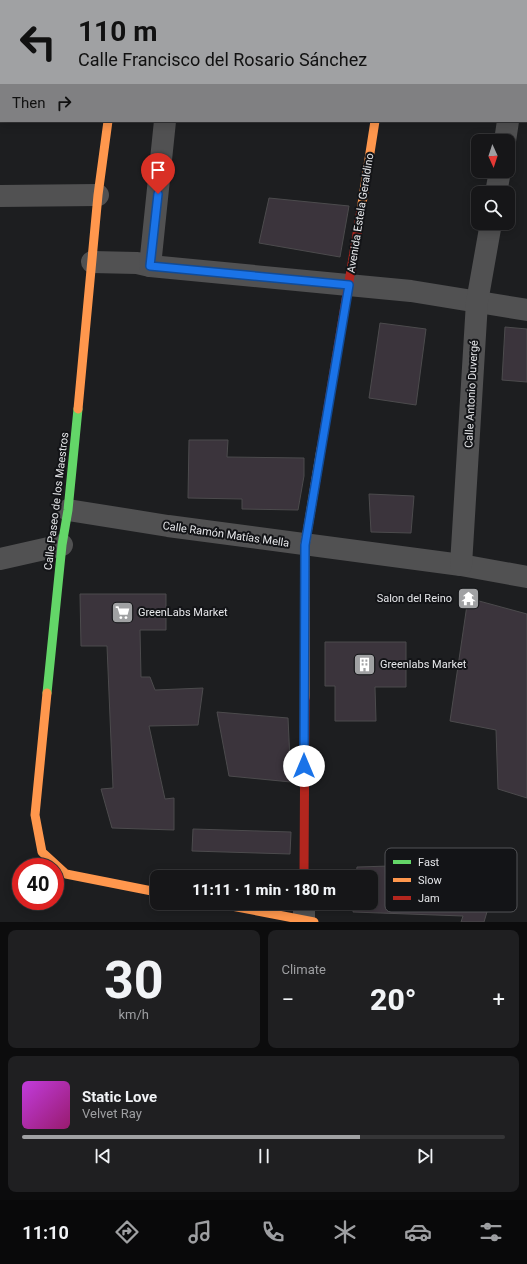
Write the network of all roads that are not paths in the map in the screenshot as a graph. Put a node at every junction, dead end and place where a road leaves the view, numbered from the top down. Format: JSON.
{"nodes":[{"id":1,"x":108,"y":122,"type":"edge"},
{"id":2,"x":166,"y":122,"type":"edge"},
{"id":3,"x":375,"y":122,"type":"edge"},
{"id":4,"x":508,"y":122,"type":"edge"},
{"id":5,"x":506,"y":134,"type":"edge"},
{"id":6,"x":98,"y":195,"type":"junction"},
{"id":7,"x":0,"y":196,"type":"edge"},
{"id":8,"x":490,"y":230,"type":"edge"},
{"id":9,"x":92,"y":262,"type":"junction"},
{"id":10,"x":150,"y":266,"type":"junction"},
{"id":11,"x":349,"y":285,"type":"junction"},
{"id":12,"x":477,"y":302,"type":"junction"},
{"id":13,"x":527,"y":310,"type":"edge"},
{"id":14,"x":68,"y":510,"type":"junction"},
{"id":15,"x":305,"y":545,"type":"junction"},
{"id":16,"x":62,"y":546,"type":"junction"},
{"id":17,"x":0,"y":559,"type":"edge"},
{"id":18,"x":461,"y":565,"type":"junction"},
{"id":19,"x":527,"y":577,"type":"edge"},
{"id":20,"x":304,"y":870,"type":"edge"},
{"id":21,"x":150,"y":891,"type":"edge"},
{"id":22,"x":261,"y":910,"type":"edge"},
{"id":23,"x":306,"y":917,"type":"edge"}],
"edges":[{"from":1,"to":6,"type":"main road","name":"Calle Paseo de los Maestros"},
{"from":2,"to":10,"type":"street"},
{"from":3,"to":11,"type":"main road","name":"Avenida Estela Geraldino"},
{"from":4,"to":5,"type":"street"},
{"from":6,"to":7,"type":"street"},
{"from":6,"to":9,"type":"main road","name":"Calle Paseo de los Maestros"},
{"from":8,"to":12,"type":"street","name":"Calle Antonio Duvergé"},
{"from":9,"to":10,"type":"street"},
{"from":9,"to":14,"type":"main road","name":"Calle Paseo de los Maestros"},
{"from":10,"to":11,"type":"street"},
{"from":11,"to":12,"type":"street"},
{"from":11,"to":15,"type":"main road","name":"Avenida Estela Geraldino"},
{"from":12,"to":13,"type":"street"},
{"from":12,"to":18,"type":"street","name":"Calle Antonio Duvergé"},
{"from":14,"to":15,"type":"street","name":"Calle Ramón Matías Mella"},
{"from":14,"to":16,"type":"main road","name":"Calle Paseo de los Maestros"},
{"from":15,"to":18,"type":"street","name":"Calle Ramón Matías Mella"},
{"from":15,"to":20,"type":"main road","name":"Avenida Estela Geraldino"},
{"from":16,"to":17,"type":"street"},
{"from":16,"to":21,"type":"main road","name":"Calle Paseo de los Maestros"},
{"from":18,"to":19,"type":"street","name":"Calle Ramón Matías Mella"},
{"from":22,"to":23,"type":"main road"}]}
